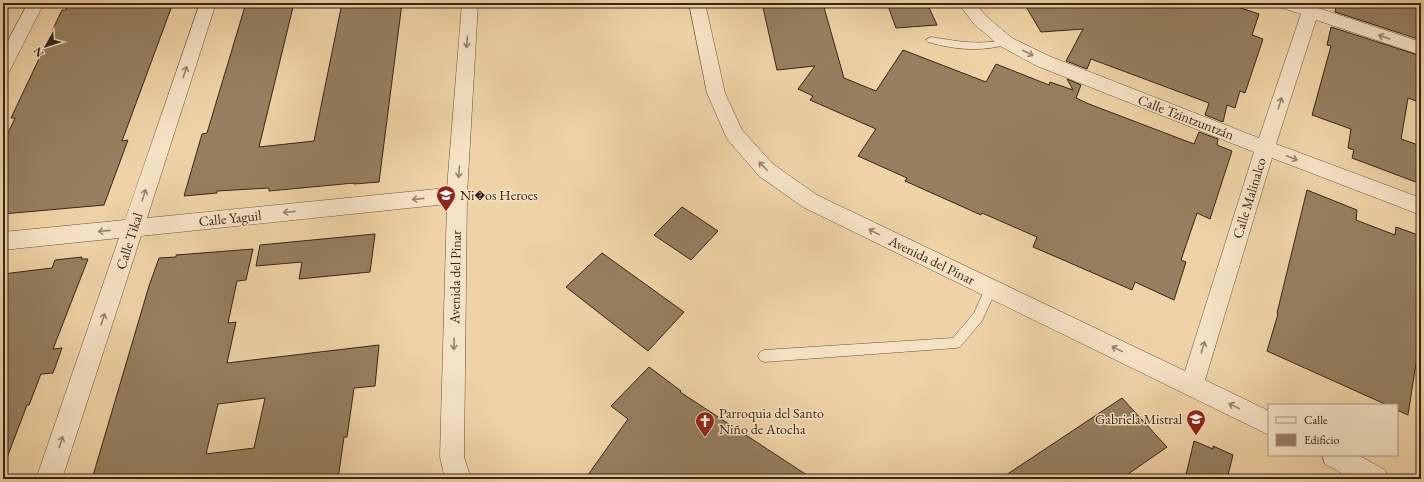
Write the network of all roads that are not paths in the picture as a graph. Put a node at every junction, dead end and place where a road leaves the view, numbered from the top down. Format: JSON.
{"nodes":[{"id":1,"x":36,"y":3,"type":"edge"},
{"id":2,"x":208,"y":3,"type":"edge"},
{"id":3,"x":470,"y":3,"type":"edge"},
{"id":4,"x":697,"y":3,"type":"edge"},
{"id":5,"x":966,"y":3,"type":"edge"},
{"id":6,"x":1285,"y":3,"type":"edge"},
{"id":7,"x":1310,"y":12,"type":"junction"},
{"id":8,"x":931,"y":40,"type":"dead end"},
{"id":9,"x":1006,"y":42,"type":"junction"},
{"id":10,"x":1421,"y":49,"type":"edge"},
{"id":11,"x":3,"y":68,"type":"edge"},
{"id":12,"x":1265,"y":148,"type":"junction"},
{"id":13,"x":457,"y":195,"type":"junction"},
{"id":14,"x":1421,"y":207,"type":"edge"},
{"id":15,"x":133,"y":228,"type":"junction"},
{"id":16,"x":3,"y":241,"type":"edge"},
{"id":17,"x":991,"y":288,"type":"junction"},
{"id":18,"x":764,"y":356,"type":"dead end"},
{"id":19,"x":1192,"y":385,"type":"junction"},
{"id":20,"x":1268,"y":423,"type":"edge"},
{"id":21,"x":1336,"y":456,"type":"edge"},
{"id":22,"x":1373,"y":478,"type":"edge"},
{"id":23,"x":49,"y":479,"type":"edge"},
{"id":24,"x":458,"y":479,"type":"edge"}],
"edges":[{"from":1,"to":11,"type":"street"},
{"from":15,"to":2,"type":"street","name":"Calle Tikal","one_way":true},
{"from":3,"to":13,"type":"street","name":"Avenida del Pinar","one_way":true},
{"from":17,"to":4,"type":"street","name":"Avenida del Pinar","one_way":true},
{"from":5,"to":9,"type":"street","name":"Calle Tzintzuntzán"},
{"from":6,"to":7,"type":"street"},
{"from":10,"to":7,"type":"street","one_way":true},
{"from":12,"to":7,"type":"street","name":"Calle Malinalco","one_way":true},
{"from":8,"to":9,"type":"lane"},
{"from":9,"to":12,"type":"street","name":"Calle Tzintzuntzán","one_way":true},
{"from":12,"to":14,"type":"street","name":"Calle Tzintzuntzán","one_way":true},
{"from":19,"to":12,"type":"street","name":"Calle Malinalco","one_way":true},
{"from":13,"to":15,"type":"street","name":"Calle Yaguil","one_way":true},
{"from":13,"to":24,"type":"street","name":"Avenida del Pinar","one_way":true},
{"from":15,"to":16,"type":"street","name":"Calle Yaguil","one_way":true},
{"from":23,"to":15,"type":"street","name":"Calle Tikal","one_way":true},
{"from":17,"to":18,"type":"lane"},
{"from":19,"to":17,"type":"street","name":"Avenida del Pinar","one_way":true},
{"from":20,"to":19,"type":"street","name":"Avenida del Pinar","one_way":true},
{"from":21,"to":22,"type":"street"}]}
